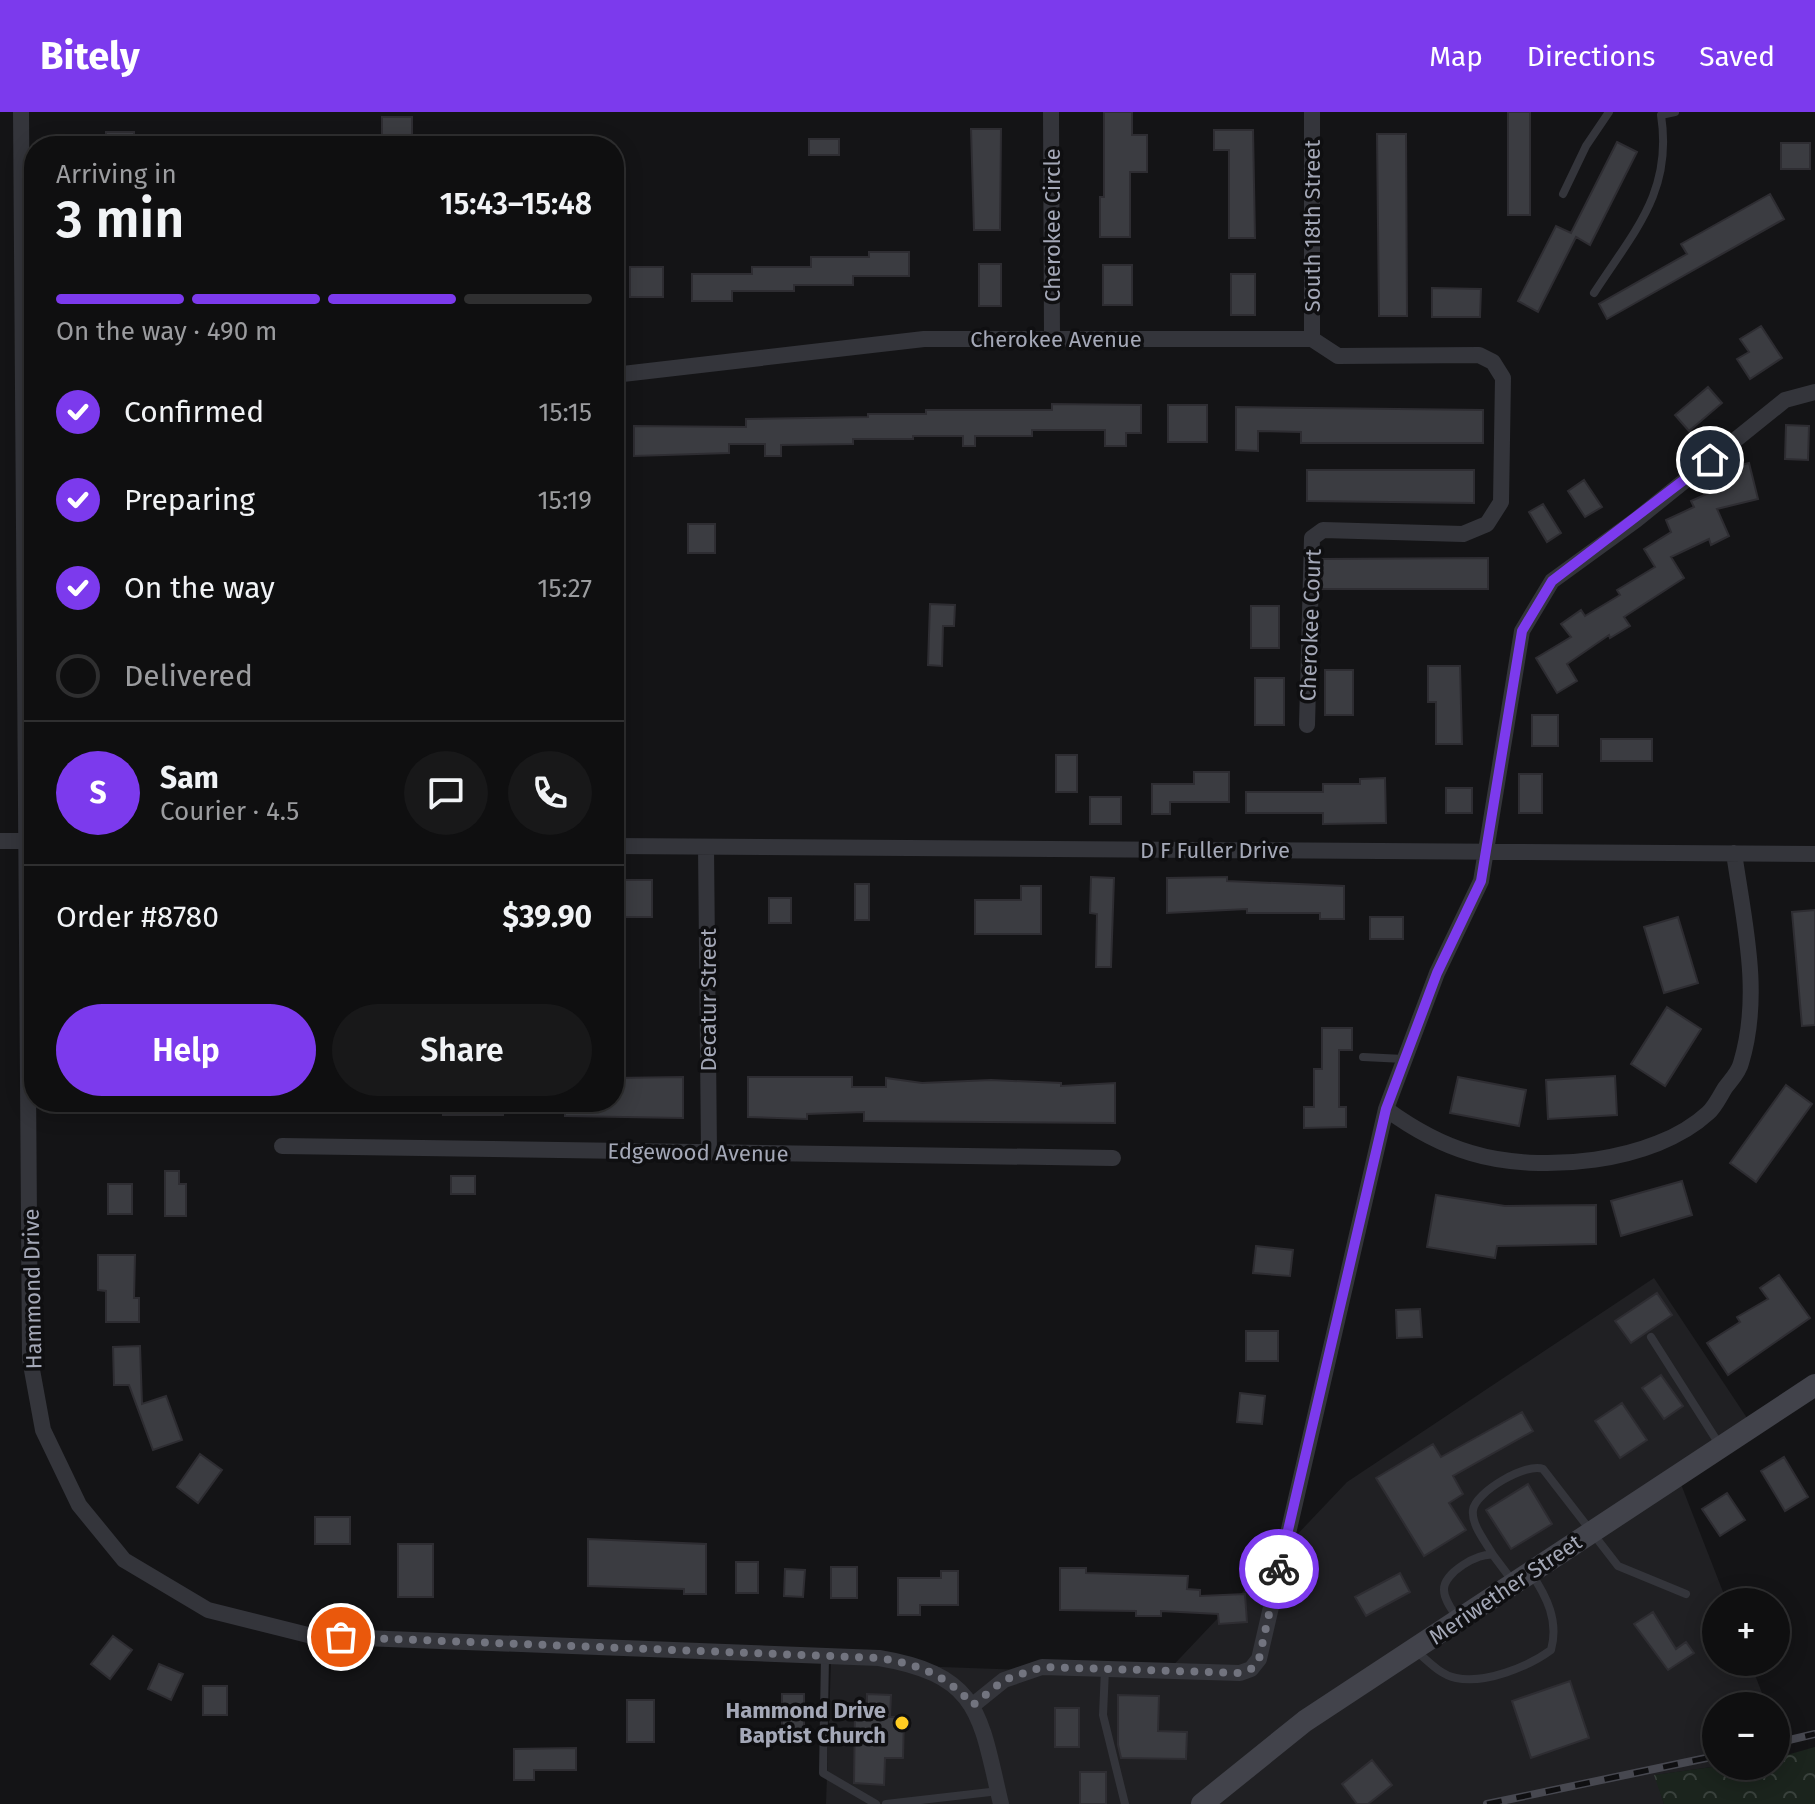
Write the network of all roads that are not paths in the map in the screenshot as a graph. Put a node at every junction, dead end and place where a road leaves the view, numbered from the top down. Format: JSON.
{"nodes":[{"id":1,"x":21,"y":112,"type":"edge"},
{"id":2,"x":1051,"y":112,"type":"edge"},
{"id":3,"x":1312,"y":112,"type":"edge"},
{"id":4,"x":1609,"y":112,"type":"edge"},
{"id":5,"x":1675,"y":112,"type":"edge"},
{"id":6,"x":1658,"y":113,"type":"edge"},
{"id":7,"x":1563,"y":194,"type":"dead end"},
{"id":8,"x":24,"y":229,"type":"edge"},
{"id":9,"x":1594,"y":293,"type":"dead end"},
{"id":10,"x":1052,"y":338,"type":"junction"},
{"id":11,"x":1312,"y":339,"type":"junction"},
{"id":12,"x":1493,"y":362,"type":"joint"},
{"id":13,"x":624,"y":374,"type":"edge"},
{"id":14,"x":1815,"y":392,"type":"edge"},
{"id":15,"x":1307,"y":725,"type":"dead end"},
{"id":16,"x":0,"y":841,"type":"edge"},
{"id":17,"x":24,"y":841,"type":"edge"},
{"id":18,"x":624,"y":846,"type":"edge"},
{"id":19,"x":706,"y":847,"type":"junction"},
{"id":20,"x":1488,"y":851,"type":"junction"},
{"id":21,"x":1734,"y":853,"type":"junction"},
{"id":22,"x":1815,"y":854,"type":"edge"},
{"id":23,"x":1363,"y":1057,"type":"dead end"},
{"id":24,"x":1404,"y":1059,"type":"junction"},
{"id":25,"x":1386,"y":1109,"type":"junction"},
{"id":26,"x":30,"y":1112,"type":"edge"},
{"id":27,"x":282,"y":1146,"type":"dead end"},
{"id":28,"x":709,"y":1152,"type":"junction"},
{"id":29,"x":1113,"y":1158,"type":"dead end"},
{"id":30,"x":1651,"y":1337,"type":"dead end"},
{"id":31,"x":1815,"y":1385,"type":"edge"},
{"id":32,"x":1721,"y":1447,"type":"junction"},
{"id":33,"x":1590,"y":1532,"type":"junction"},
{"id":34,"x":1493,"y":1555,"type":"junction"},
{"id":35,"x":1522,"y":1578,"type":"junction"},
{"id":36,"x":1686,"y":1594,"type":"dead end"},
{"id":37,"x":1459,"y":1620,"type":"junction"},
{"id":38,"x":1414,"y":1649,"type":"junction"},
{"id":39,"x":825,"y":1655,"type":"junction"},
{"id":40,"x":1105,"y":1669,"type":"junction"},
{"id":41,"x":973,"y":1705,"type":"junction"},
{"id":42,"x":1000,"y":1798,"type":"edge"},
{"id":43,"x":876,"y":1804,"type":"edge"},
{"id":44,"x":886,"y":1804,"type":"edge"},
{"id":45,"x":1125,"y":1804,"type":"edge"},
{"id":46,"x":1202,"y":1804,"type":"edge"}],
"edges":[{"from":1,"to":8,"type":"street","name":"Hammond Drive"},
{"from":2,"to":10,"type":"street","name":"Cherokee Circle"},
{"from":3,"to":11,"type":"street","name":"South 18th Street"},
{"from":4,"to":7,"type":"lane"},
{"from":5,"to":6,"type":"lane"},
{"from":6,"to":9,"type":"lane"},
{"from":10,"to":11,"type":"street","name":"Cherokee Avenue"},
{"from":10,"to":13,"type":"street","name":"Cherokee Avenue"},
{"from":11,"to":12,"type":"street","name":"Cherokee Avenue"},
{"from":12,"to":15,"type":"street","name":"Cherokee Court"},
{"from":14,"to":20,"type":"street"},
{"from":16,"to":17,"type":"street"},
{"from":18,"to":19,"type":"street","name":"D F Fuller Drive"},
{"from":19,"to":20,"type":"street","name":"D F Fuller Drive"},
{"from":19,"to":28,"type":"street","name":"Decatur Street"},
{"from":20,"to":21,"type":"street","name":"D F Fuller Drive"},
{"from":20,"to":24,"type":"street"},
{"from":21,"to":22,"type":"street","name":"D F Fuller Drive"},
{"from":21,"to":25,"type":"street"},
{"from":23,"to":24,"type":"lane"},
{"from":24,"to":25,"type":"street"},
{"from":25,"to":40,"type":"street"},
{"from":26,"to":39,"type":"street","name":"Hammond Drive"},
{"from":27,"to":28,"type":"street","name":"Edgewood Avenue"},
{"from":28,"to":29,"type":"street","name":"Edgewood Avenue"},
{"from":30,"to":32,"type":"lane"},
{"from":31,"to":32,"type":"street","name":"Meriwether Street"},
{"from":32,"to":33,"type":"street","name":"Meriwether Street"},
{"from":33,"to":34,"type":"lane"},
{"from":33,"to":35,"type":"street","name":"Meriwether Street"},
{"from":33,"to":36,"type":"lane"},
{"from":34,"to":35,"type":"lane"},
{"from":34,"to":37,"type":"lane"},
{"from":35,"to":37,"type":"street","name":"Meriwether Street"},
{"from":35,"to":38,"type":"lane"},
{"from":37,"to":38,"type":"street","name":"Meriwether Street"},
{"from":38,"to":46,"type":"street","name":"Meriwether Street"},
{"from":39,"to":41,"type":"street","name":"Hammond Drive"},
{"from":39,"to":43,"type":"lane"},
{"from":40,"to":41,"type":"street"},
{"from":40,"to":45,"type":"lane"},
{"from":41,"to":42,"type":"street","name":"Hammond Drive"},
{"from":42,"to":44,"type":"lane"}]}
